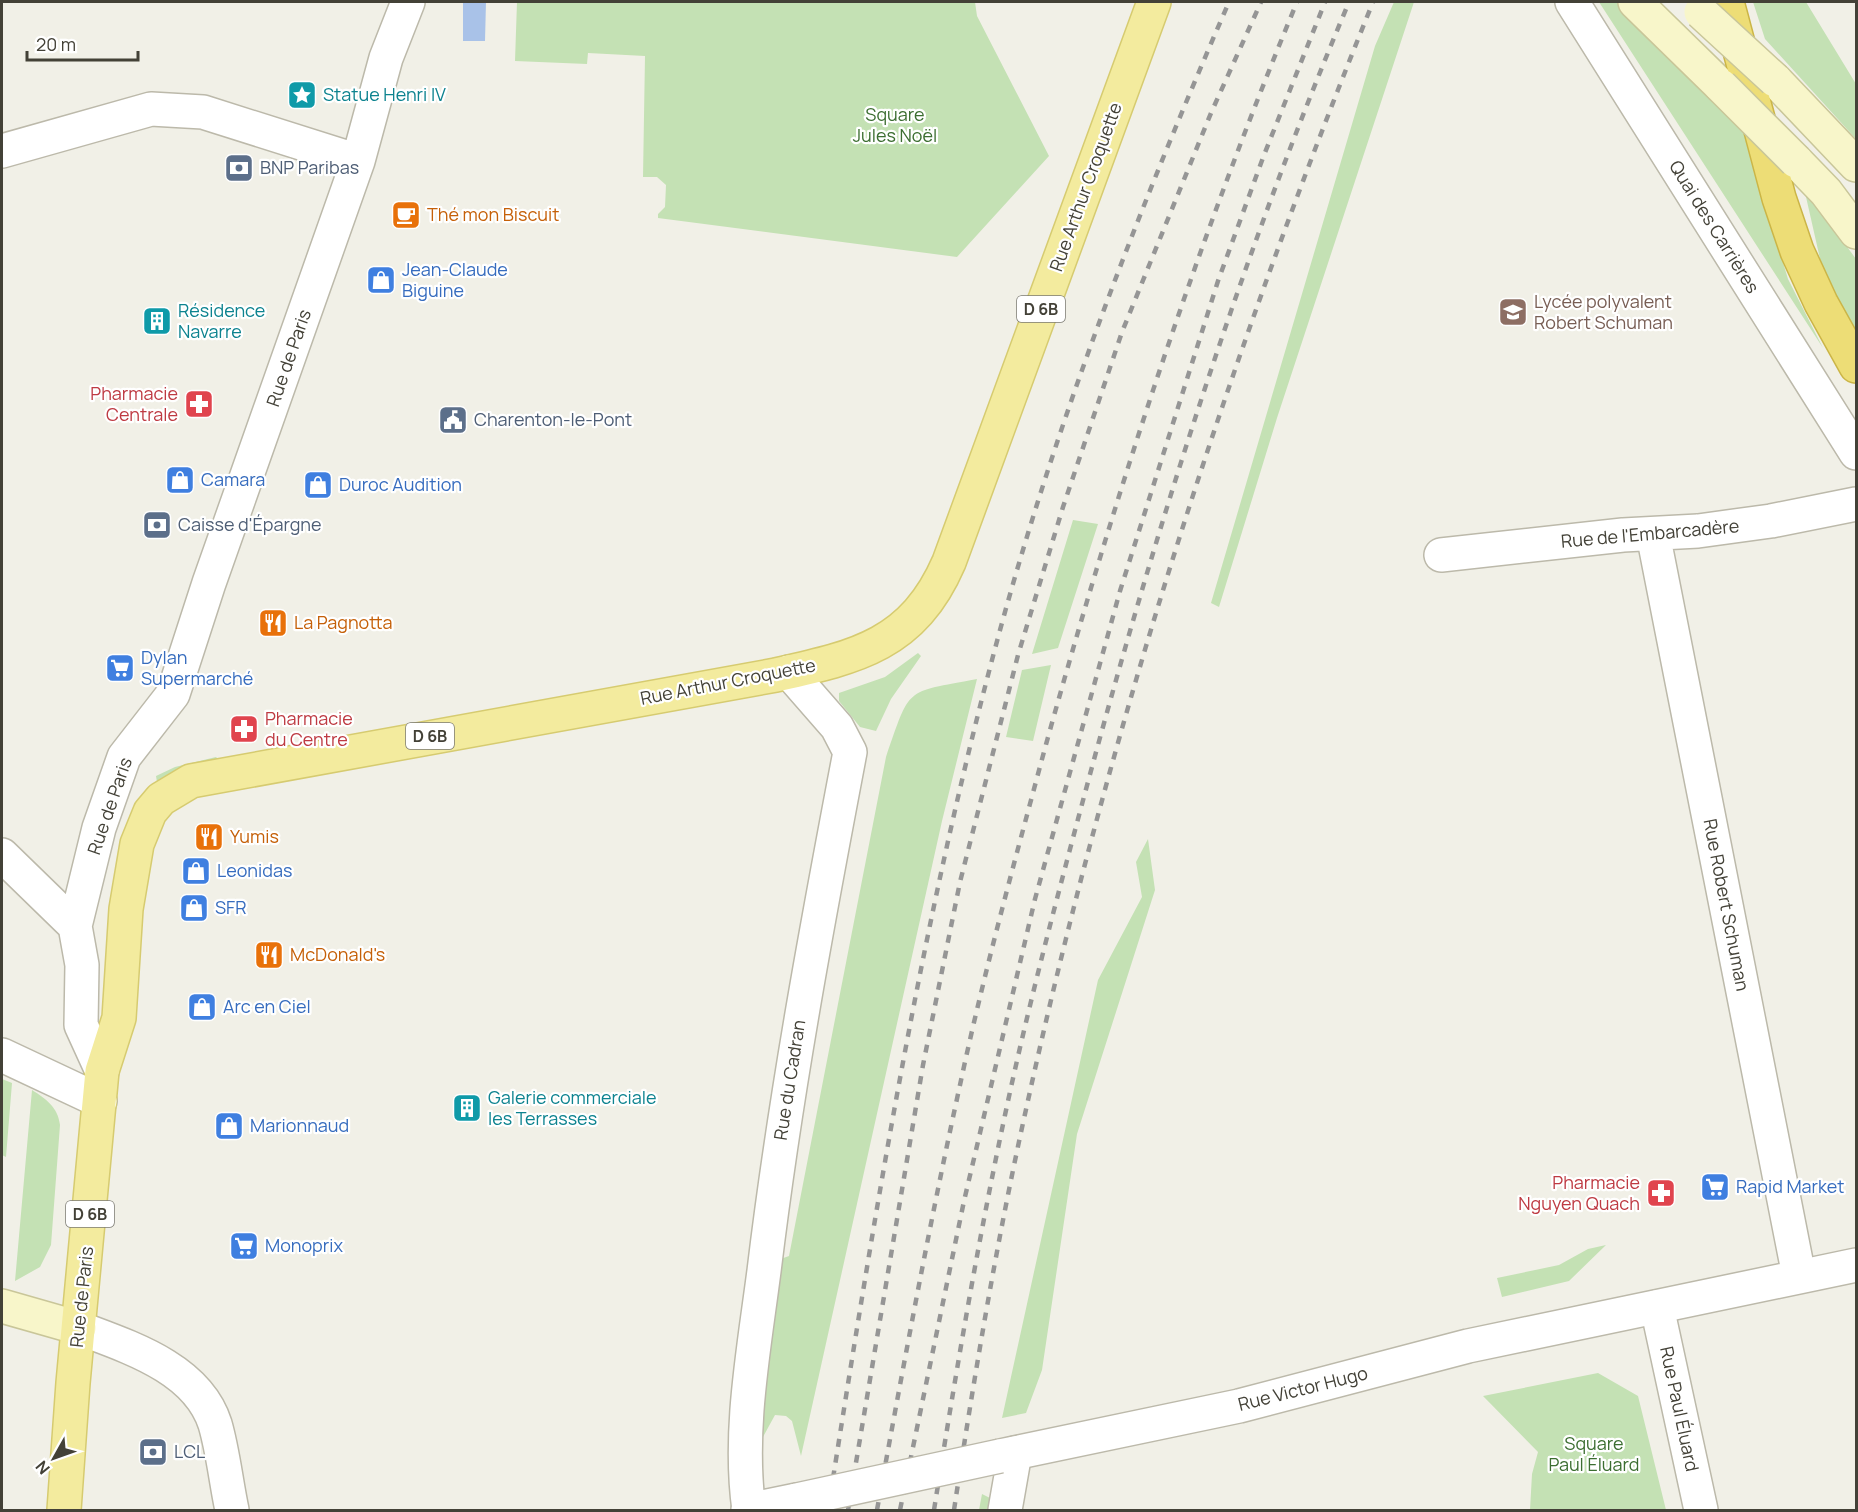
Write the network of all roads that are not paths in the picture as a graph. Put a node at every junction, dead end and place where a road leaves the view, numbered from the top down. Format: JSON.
{"nodes":[{"id":1,"x":408,"y":2,"type":"edge"},
{"id":2,"x":1154,"y":2,"type":"edge"},
{"id":3,"x":1572,"y":2,"type":"edge"},
{"id":4,"x":1635,"y":2,"type":"edge"},
{"id":5,"x":1706,"y":5,"type":"edge"},
{"id":6,"x":2,"y":151,"type":"edge"},
{"id":7,"x":358,"y":161,"type":"junction"},
{"id":8,"x":1857,"y":165,"type":"edge"},
{"id":9,"x":1857,"y":232,"type":"edge"},
{"id":10,"x":1857,"y":366,"type":"edge"},
{"id":11,"x":1857,"y":453,"type":"edge"},
{"id":12,"x":1857,"y":504,"type":"edge"},
{"id":13,"x":1653,"y":534,"type":"junction"},
{"id":14,"x":1441,"y":555,"type":"dead end"},
{"id":15,"x":789,"y":672,"type":"junction"},
{"id":16,"x":2,"y":855,"type":"edge"},
{"id":17,"x":75,"y":926,"type":"junction"},
{"id":18,"x":2,"y":1055,"type":"edge"},
{"id":19,"x":101,"y":1086,"type":"junction"},
{"id":20,"x":1857,"y":1265,"type":"edge"},
{"id":21,"x":1799,"y":1276,"type":"junction"},
{"id":22,"x":2,"y":1306,"type":"edge"},
{"id":23,"x":1657,"y":1307,"type":"junction"},
{"id":24,"x":79,"y":1328,"type":"junction"},
{"id":25,"x":1007,"y":1454,"type":"junction"},
{"id":26,"x":64,"y":1510,"type":"edge"},
{"id":27,"x":232,"y":1510,"type":"edge"},
{"id":28,"x":748,"y":1510,"type":"edge"},
{"id":29,"x":1005,"y":1510,"type":"edge"},
{"id":30,"x":1701,"y":1510,"type":"edge"}],
"edges":[{"from":1,"to":7,"type":"street","name":"Rue de Paris"},
{"from":2,"to":15,"type":"main road","name":"Rue Arthur Croquette","number":"D 6B"},
{"from":3,"to":11,"type":"street","name":"Quai des Carrières"},
{"from":4,"to":9,"type":"main road","bridge":true},
{"from":5,"to":8,"type":"main road","bridge":true},
{"from":5,"to":10,"type":"highway"},
{"from":6,"to":7,"type":"street"},
{"from":7,"to":17,"type":"street","name":"Rue de Paris"},
{"from":12,"to":13,"type":"street","name":"Rue de l'Embarcadère"},
{"from":13,"to":14,"type":"street","name":"Rue de l'Embarcadère"},
{"from":13,"to":21,"type":"street","name":"Rue Robert Schuman"},
{"from":15,"to":19,"type":"main road","name":"Rue Arthur Croquette","number":"D 6B"},
{"from":15,"to":28,"type":"street","name":"Rue du Cadran"},
{"from":16,"to":17,"type":"street"},
{"from":17,"to":19,"type":"street","name":"Rue de Paris"},
{"from":18,"to":19,"type":"street"},
{"from":19,"to":24,"type":"main road","name":"Rue de Paris","number":"D 6B"},
{"from":20,"to":21,"type":"street","name":"Rue Victor Hugo"},
{"from":21,"to":23,"type":"street","name":"Rue Victor Hugo"},
{"from":22,"to":24,"type":"main road"},
{"from":23,"to":25,"type":"street","name":"Rue Victor Hugo"},
{"from":23,"to":30,"type":"street","name":"Rue Paul Éluard"},
{"from":24,"to":26,"type":"main road","name":"Rue de Paris"},
{"from":24,"to":27,"type":"street"},
{"from":25,"to":28,"type":"street","name":"Rue Victor Hugo","bridge":true},
{"from":25,"to":29,"type":"street"}]}
